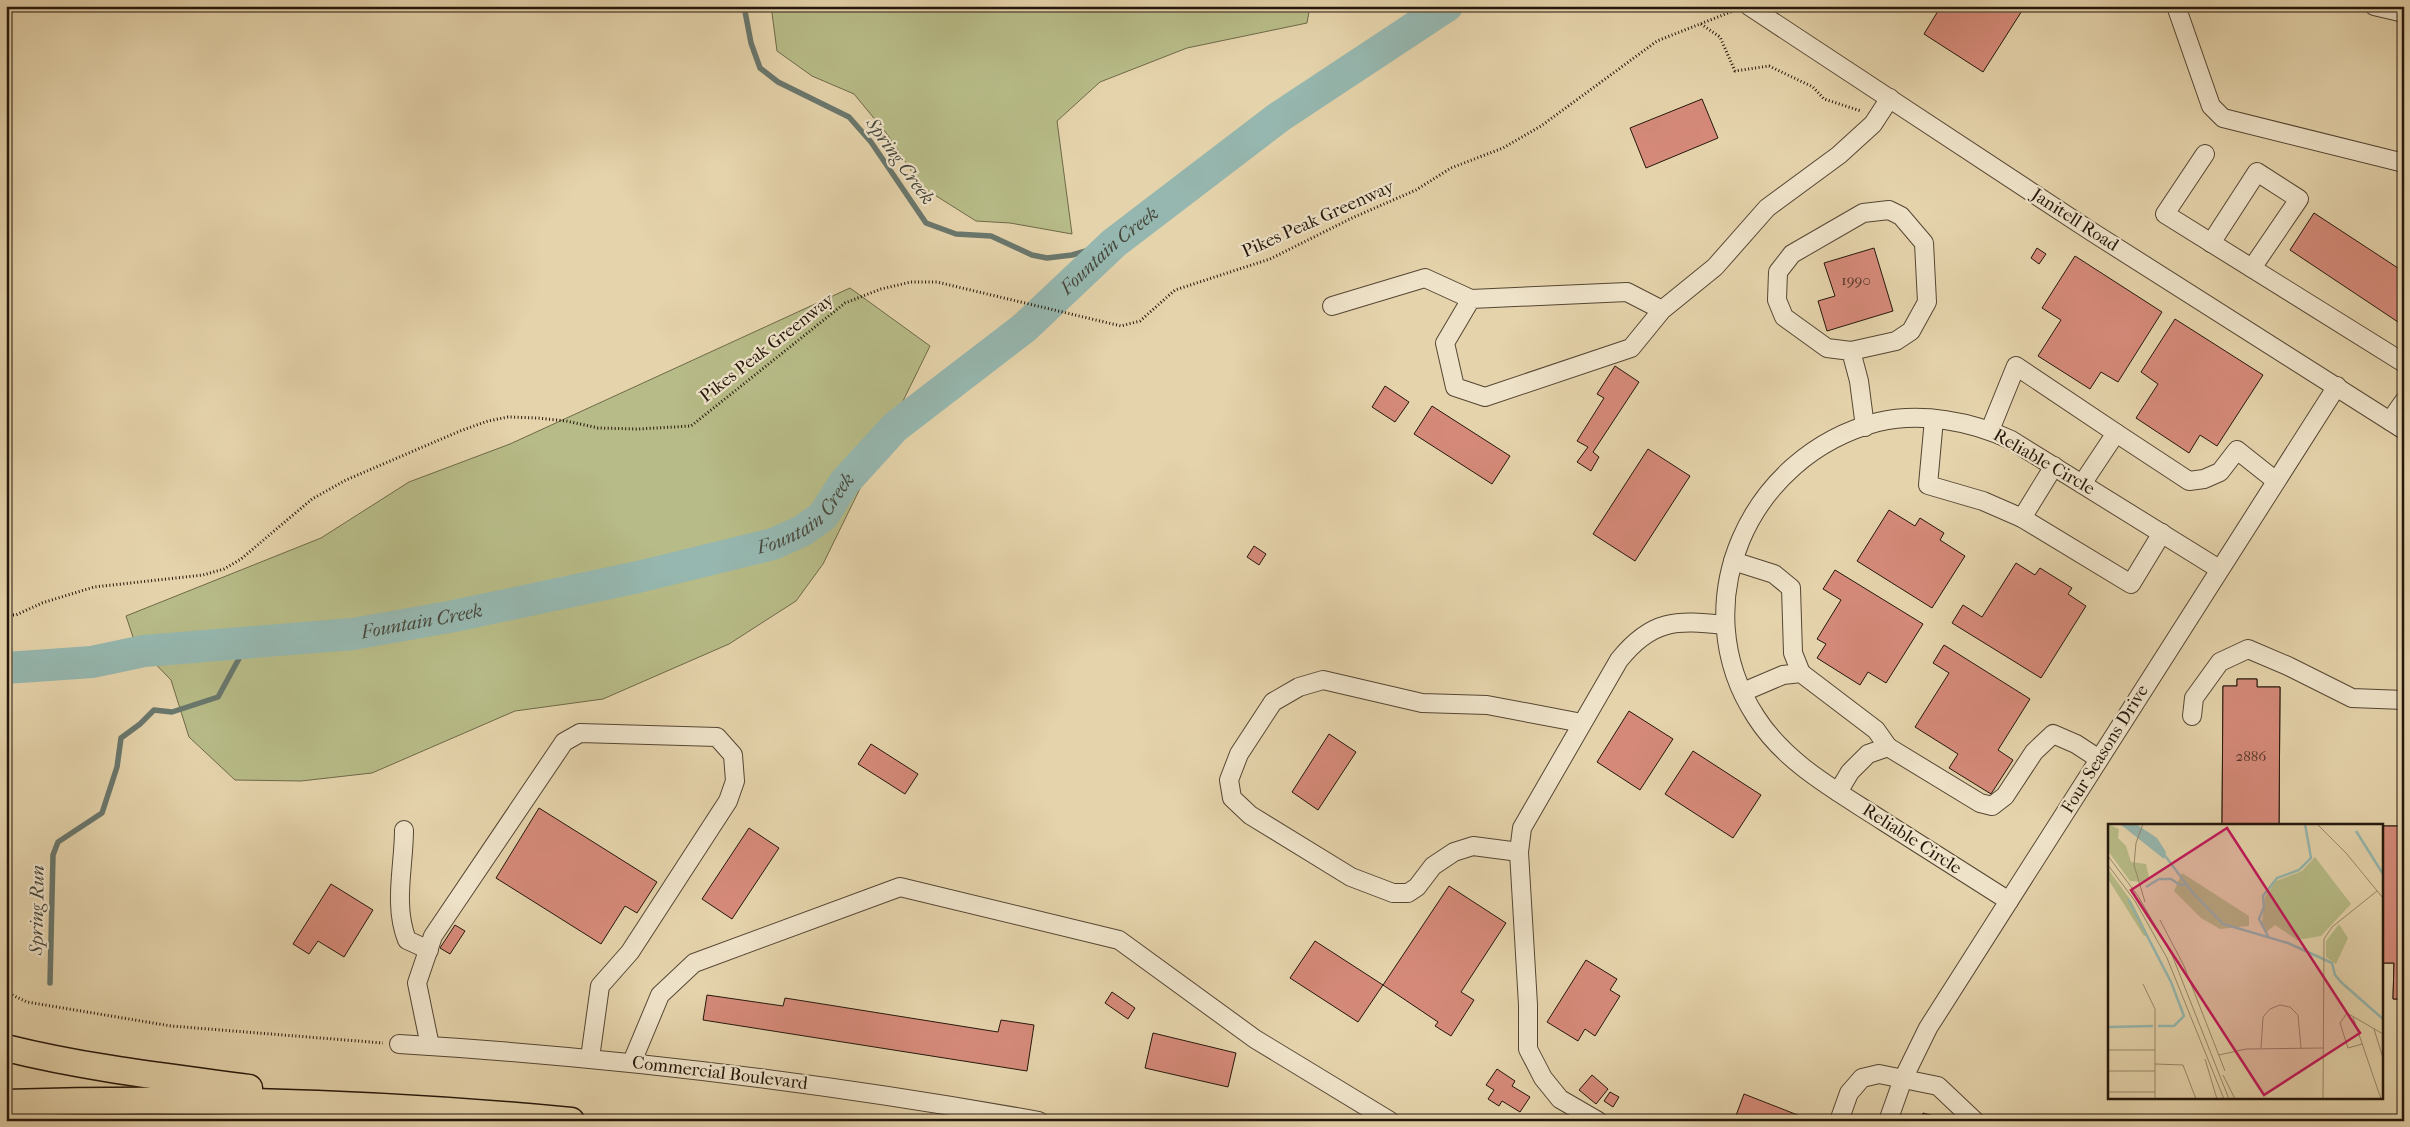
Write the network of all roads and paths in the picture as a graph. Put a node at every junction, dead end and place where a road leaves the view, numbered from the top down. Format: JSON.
{"nodes":[{"id":1,"x":2176,"y":6,"type":"edge"},
{"id":2,"x":2374,"y":6,"type":"edge"},
{"id":3,"x":1743,"y":8,"type":"edge"},
{"id":4,"x":2404,"y":14,"type":"edge"},
{"id":5,"x":1700,"y":24,"type":"junction"},
{"id":6,"x":1890,"y":98,"type":"junction"},
{"id":7,"x":1879,"y":115,"type":"junction"},
{"id":8,"x":2204,"y":154,"type":"dead end"},
{"id":9,"x":2404,"y":163,"type":"edge"},
{"id":10,"x":2211,"y":243,"type":"junction"},
{"id":11,"x":2252,"y":268,"type":"junction"},
{"id":12,"x":1470,"y":299,"type":"junction"},
{"id":13,"x":1332,"y":306,"type":"dead end"},
{"id":14,"x":1662,"y":310,"type":"junction"},
{"id":15,"x":1852,"y":351,"type":"junction"},
{"id":16,"x":2404,"y":363,"type":"edge"},
{"id":17,"x":2337,"y":386,"type":"junction"},
{"id":18,"x":2404,"y":401,"type":"edge"},
{"id":19,"x":1934,"y":419,"type":"junction"},
{"id":20,"x":2397,"y":426,"type":"edge"},
{"id":21,"x":1865,"y":427,"type":"junction"},
{"id":22,"x":1990,"y":430,"type":"junction"},
{"id":23,"x":2116,"y":433,"type":"junction"},
{"id":24,"x":2054,"y":466,"type":"junction"},
{"id":25,"x":2276,"y":481,"type":"junction"},
{"id":26,"x":2082,"y":484,"type":"junction"},
{"id":27,"x":2022,"y":518,"type":"junction"},
{"id":28,"x":2162,"y":533,"type":"junction"},
{"id":29,"x":1733,"y":561,"type":"junction"},
{"id":30,"x":2219,"y":569,"type":"junction"},
{"id":31,"x":6,"y":615,"type":"edge"},
{"id":32,"x":1725,"y":625,"type":"junction"},
{"id":33,"x":1801,"y":674,"type":"junction"},
{"id":34,"x":1743,"y":692,"type":"junction"},
{"id":35,"x":2404,"y":700,"type":"edge"},
{"id":36,"x":2192,"y":716,"type":"dead end"},
{"id":37,"x":1582,"y":723,"type":"junction"},
{"id":38,"x":1888,"y":747,"type":"junction"},
{"id":39,"x":2099,"y":760,"type":"junction"},
{"id":40,"x":1838,"y":792,"type":"junction"},
{"id":41,"x":404,"y":830,"type":"dead end"},
{"id":42,"x":1519,"y":852,"type":"junction"},
{"id":43,"x":2009,"y":901,"type":"junction"},
{"id":44,"x":429,"y":950,"type":"junction"},
{"id":45,"x":6,"y":992,"type":"edge"},
{"id":46,"x":399,"y":1044,"type":"joint"},
{"id":47,"x":430,"y":1046,"type":"junction"},
{"id":48,"x":6,"y":1048,"type":"edge"},
{"id":49,"x":590,"y":1058,"type":"junction"},
{"id":50,"x":632,"y":1062,"type":"junction"},
{"id":51,"x":1903,"y":1079,"type":"junction"},
{"id":52,"x":6,"y":1103,"type":"edge"},
{"id":53,"x":376,"y":1106,"type":"junction"},
{"id":54,"x":571,"y":1121,"type":"edge"},
{"id":55,"x":1039,"y":1121,"type":"edge"},
{"id":56,"x":1390,"y":1121,"type":"edge"},
{"id":57,"x":1598,"y":1121,"type":"edge"},
{"id":58,"x":1839,"y":1121,"type":"edge"},
{"id":59,"x":1888,"y":1121,"type":"edge"},
{"id":60,"x":1975,"y":1121,"type":"edge"}],
"edges":[{"from":1,"to":9,"type":"street"},
{"from":2,"to":4,"type":"street"},
{"from":3,"to":5,"type":"path","name":"Pikes Peak Greenway"},
{"from":3,"to":6,"type":"street","name":"Janitell Road"},
{"from":5,"to":7,"type":"path"},
{"from":5,"to":31,"type":"path","name":"Pikes Peak Greenway"},
{"from":6,"to":7,"type":"street"},
{"from":6,"to":17,"type":"street","name":"Janitell Road"},
{"from":7,"to":14,"type":"street"},
{"from":8,"to":10,"type":"street"},
{"from":10,"to":11,"type":"street"},
{"from":10,"to":11,"type":"street"},
{"from":11,"to":16,"type":"street"},
{"from":12,"to":13,"type":"street"},
{"from":12,"to":14,"type":"street"},
{"from":12,"to":14,"type":"street"},
{"from":15,"to":15,"type":"street"},
{"from":15,"to":21,"type":"street"},
{"from":17,"to":20,"type":"street","name":"Janitell Road"},
{"from":17,"to":25,"type":"street","name":"Four Seasons Drive"},
{"from":18,"to":20,"type":"street"},
{"from":19,"to":21,"type":"street","name":"Reliable Circle"},
{"from":19,"to":22,"type":"street","name":"Reliable Circle"},
{"from":19,"to":27,"type":"street"},
{"from":21,"to":29,"type":"street","name":"Reliable Circle"},
{"from":22,"to":23,"type":"street"},
{"from":22,"to":24,"type":"street","name":"Reliable Circle"},
{"from":23,"to":25,"type":"street"},
{"from":23,"to":26,"type":"street"},
{"from":24,"to":26,"type":"street","name":"Reliable Circle"},
{"from":24,"to":27,"type":"street"},
{"from":25,"to":30,"type":"street","name":"Four Seasons Drive"},
{"from":26,"to":28,"type":"street","name":"Reliable Circle"},
{"from":27,"to":28,"type":"street"},
{"from":28,"to":30,"type":"street","name":"Reliable Circle"},
{"from":29,"to":32,"type":"street","name":"Reliable Circle"},
{"from":29,"to":33,"type":"street"},
{"from":30,"to":39,"type":"street","name":"Four Seasons Drive"},
{"from":32,"to":34,"type":"street","name":"Reliable Circle"},
{"from":32,"to":37,"type":"street"},
{"from":33,"to":34,"type":"street"},
{"from":33,"to":38,"type":"street"},
{"from":34,"to":40,"type":"street","name":"Reliable Circle"},
{"from":35,"to":36,"type":"street"},
{"from":37,"to":42,"type":"street"},
{"from":37,"to":42,"type":"street"},
{"from":38,"to":39,"type":"street"},
{"from":38,"to":40,"type":"street"},
{"from":39,"to":43,"type":"street","name":"Four Seasons Drive"},
{"from":40,"to":43,"type":"street","name":"Reliable Circle"},
{"from":41,"to":44,"type":"street"},
{"from":42,"to":57,"type":"street"},
{"from":43,"to":51,"type":"street","name":"Four Seasons Drive"},
{"from":44,"to":47,"type":"street"},
{"from":44,"to":49,"type":"street"},
{"from":45,"to":46,"type":"path"},
{"from":46,"to":47,"type":"street","name":"Commercial Boulevard"},
{"from":47,"to":49,"type":"street","name":"Commercial Boulevard"},
{"from":48,"to":53,"type":"highway"},
{"from":49,"to":50,"type":"street","name":"Commercial Boulevard"},
{"from":50,"to":55,"type":"street","name":"Commercial Boulevard"},
{"from":50,"to":56,"type":"street"},
{"from":51,"to":58,"type":"street"},
{"from":51,"to":59,"type":"street","name":"Four Seasons Drive"},
{"from":51,"to":60,"type":"street"},
{"from":52,"to":53,"type":"highway"},
{"from":53,"to":54,"type":"highway"}]}
